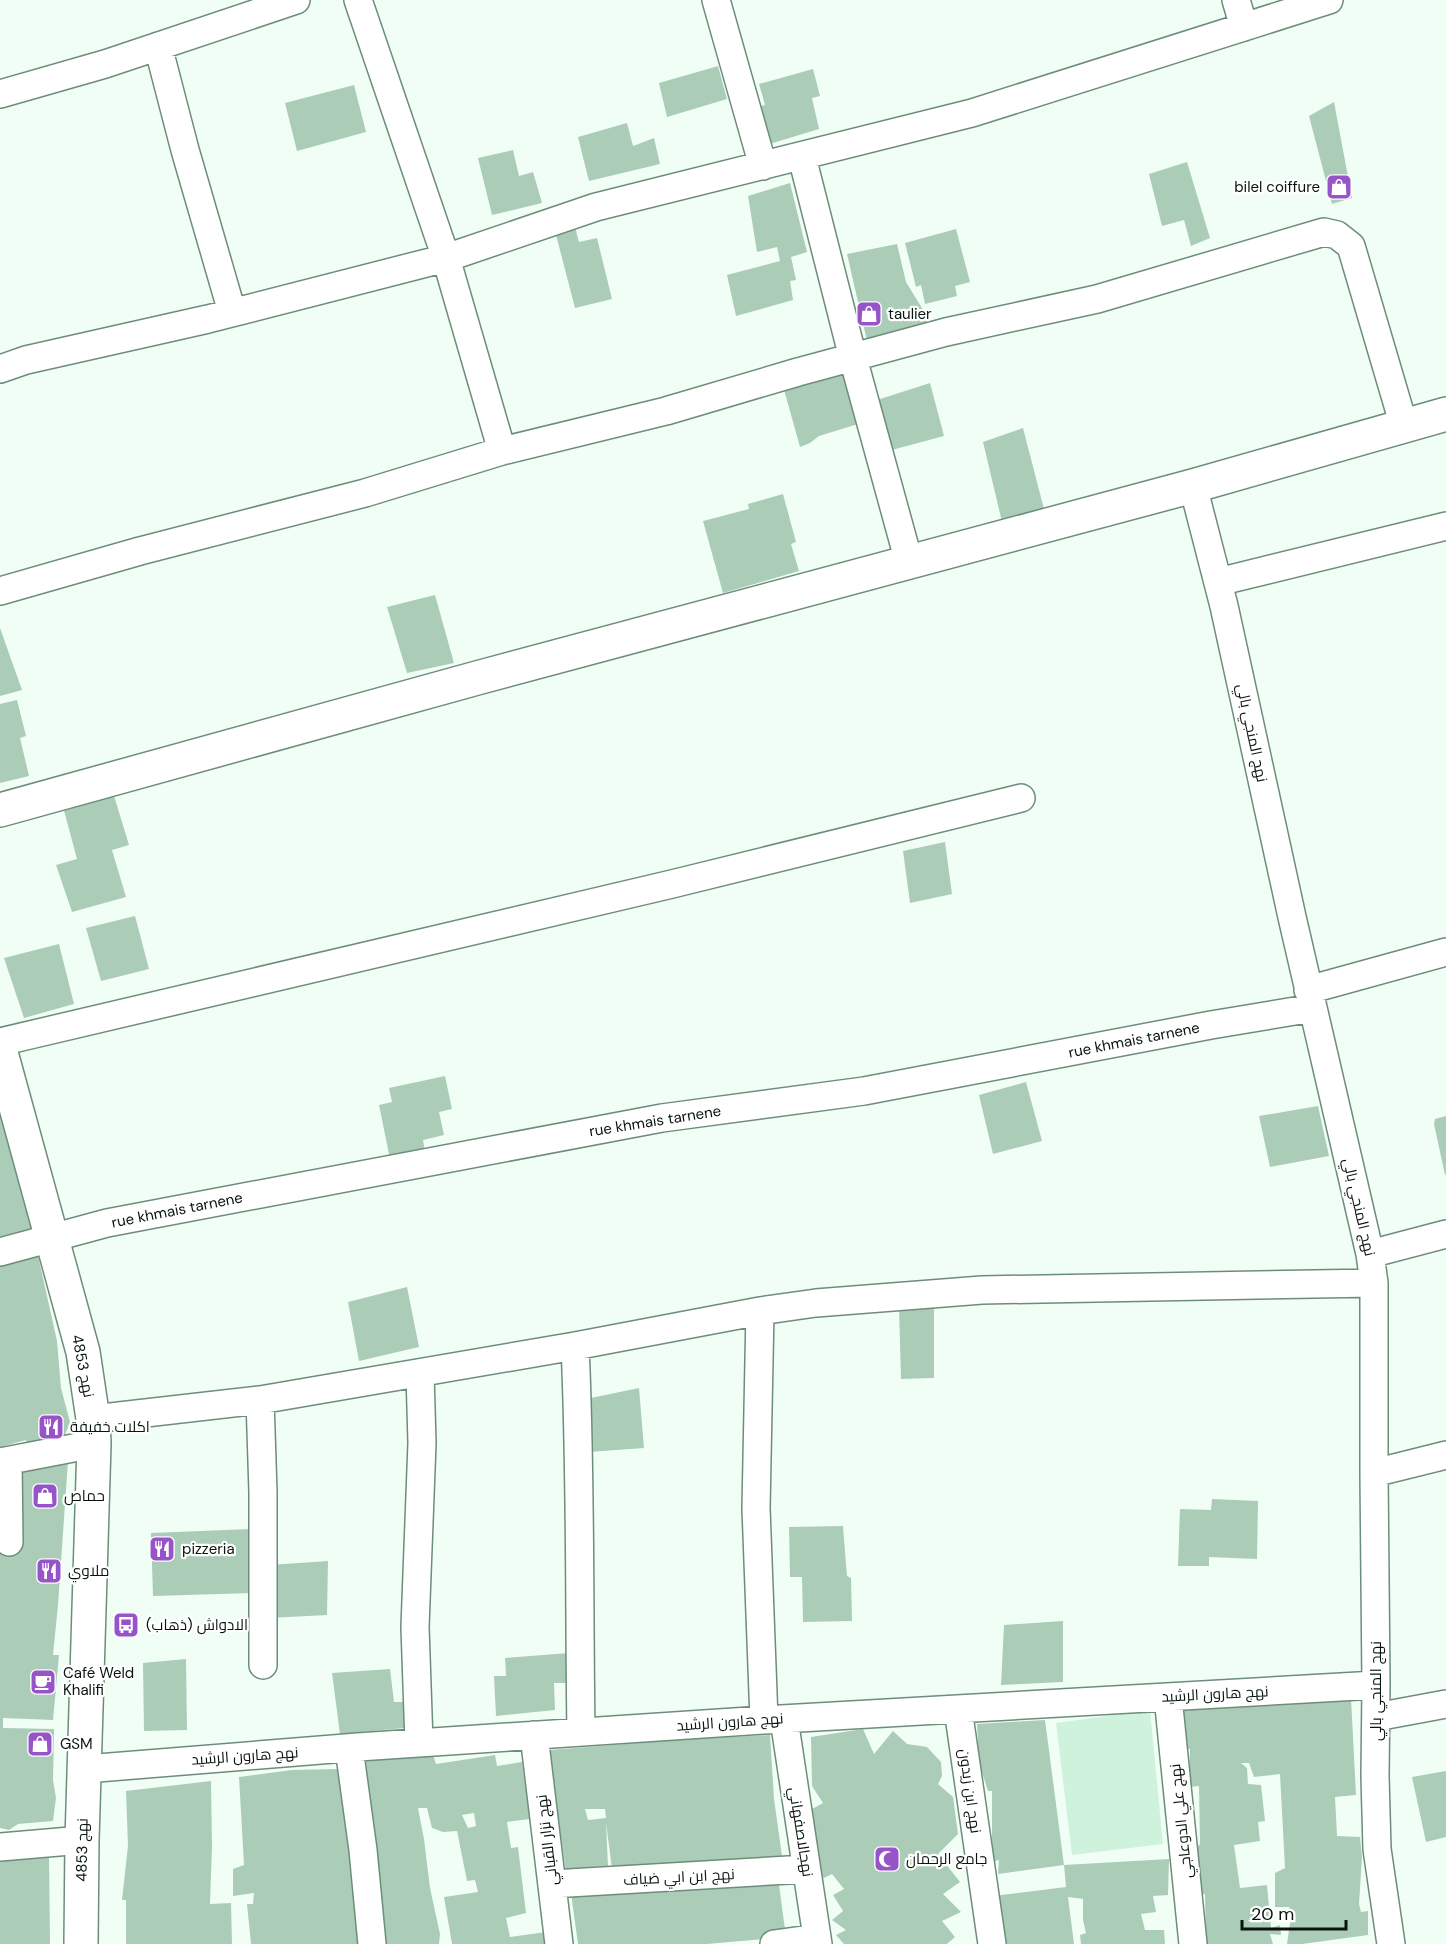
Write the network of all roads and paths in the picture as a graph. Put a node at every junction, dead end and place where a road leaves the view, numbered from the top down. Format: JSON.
{"nodes":[{"id":1,"x":296,"y":0,"type":"edge"},
{"id":2,"x":358,"y":0,"type":"edge"},
{"id":3,"x":716,"y":0,"type":"edge"},
{"id":4,"x":1236,"y":0,"type":"edge"},
{"id":5,"x":1329,"y":0,"type":"edge"},
{"id":6,"x":1244,"y":27,"type":"junction"},
{"id":7,"x":158,"y":46,"type":"junction"},
{"id":8,"x":0,"y":94,"type":"edge"},
{"id":9,"x":801,"y":157,"type":"junction"},
{"id":10,"x":763,"y":166,"type":"junction"},
{"id":11,"x":446,"y":258,"type":"junction"},
{"id":12,"x":232,"y":312,"type":"junction"},
{"id":13,"x":853,"y":358,"type":"junction"},
{"id":14,"x":0,"y":369,"type":"edge"},
{"id":15,"x":1446,"y":414,"type":"edge"},
{"id":16,"x":1404,"y":426,"type":"junction"},
{"id":17,"x":502,"y":451,"type":"junction"},
{"id":18,"x":1193,"y":486,"type":"junction"},
{"id":19,"x":1446,"y":526,"type":"edge"},
{"id":20,"x":909,"y":562,"type":"junction"},
{"id":21,"x":1218,"y":582,"type":"junction"},
{"id":22,"x":0,"y":591,"type":"edge"},
{"id":23,"x":1021,"y":798,"type":"dead end"},
{"id":24,"x":0,"y":810,"type":"edge"},
{"id":25,"x":1446,"y":952,"type":"edge"},
{"id":26,"x":1311,"y":999,"type":"junction"},
{"id":27,"x":0,"y":1050,"type":"edge"},
{"id":28,"x":1446,"y":1234,"type":"edge"},
{"id":29,"x":52,"y":1238,"type":"junction"},
{"id":30,"x":0,"y":1252,"type":"edge"},
{"id":31,"x":1370,"y":1254,"type":"junction"},
{"id":32,"x":1374,"y":1283,"type":"junction"},
{"id":33,"x":760,"y":1311,"type":"junction"},
{"id":34,"x":575,"y":1346,"type":"junction"},
{"id":35,"x":420,"y":1373,"type":"junction"},
{"id":36,"x":260,"y":1400,"type":"junction"},
{"id":37,"x":94,"y":1432,"type":"junction"},
{"id":38,"x":1446,"y":1455,"type":"edge"},
{"id":39,"x":4,"y":1461,"type":"edge"},
{"id":40,"x":1374,"y":1473,"type":"junction"},
{"id":41,"x":9,"y":1542,"type":"dead end"},
{"id":42,"x":263,"y":1665,"type":"dead end"},
{"id":43,"x":1377,"y":1685,"type":"junction"},
{"id":44,"x":1168,"y":1697,"type":"junction"},
{"id":45,"x":1446,"y":1704,"type":"edge"},
{"id":46,"x":958,"y":1709,"type":"junction"},
{"id":47,"x":1376,"y":1717,"type":"junction"},
{"id":48,"x":774,"y":1719,"type":"junction"},
{"id":49,"x":581,"y":1732,"type":"junction"},
{"id":50,"x":534,"y":1735,"type":"junction"},
{"id":51,"x":419,"y":1743,"type":"junction"},
{"id":52,"x":349,"y":1748,"type":"junction"},
{"id":53,"x":85,"y":1769,"type":"junction"},
{"id":54,"x":82,"y":1840,"type":"junction"},
{"id":55,"x":0,"y":1846,"type":"edge"},
{"id":56,"x":806,"y":1869,"type":"junction"},
{"id":57,"x":552,"y":1884,"type":"junction"},
{"id":58,"x":818,"y":1941,"type":"edge"},
{"id":59,"x":81,"y":1944,"type":"edge"},
{"id":60,"x":372,"y":1944,"type":"edge"},
{"id":61,"x":559,"y":1944,"type":"edge"},
{"id":62,"x":774,"y":1944,"type":"edge"},
{"id":63,"x":992,"y":1944,"type":"edge"},
{"id":64,"x":1193,"y":1944,"type":"edge"},
{"id":65,"x":1391,"y":1944,"type":"edge"}],
"edges":[{"from":1,"to":7,"type":"street"},
{"from":2,"to":11,"type":"street"},
{"from":3,"to":10,"type":"street"},
{"from":4,"to":6,"type":"street"},
{"from":5,"to":6,"type":"street"},
{"from":6,"to":9,"type":"street"},
{"from":7,"to":8,"type":"street"},
{"from":7,"to":12,"type":"street"},
{"from":9,"to":10,"type":"street"},
{"from":9,"to":13,"type":"street"},
{"from":10,"to":11,"type":"street"},
{"from":11,"to":12,"type":"street"},
{"from":11,"to":17,"type":"street"},
{"from":12,"to":14,"type":"street"},
{"from":13,"to":16,"type":"street"},
{"from":13,"to":17,"type":"street"},
{"from":13,"to":20,"type":"street"},
{"from":15,"to":16,"type":"street"},
{"from":16,"to":18,"type":"street"},
{"from":17,"to":22,"type":"street"},
{"from":18,"to":20,"type":"street"},
{"from":18,"to":21,"type":"street","name":"نهج المنجي بالي"},
{"from":19,"to":21,"type":"street"},
{"from":20,"to":24,"type":"street"},
{"from":21,"to":26,"type":"street","name":"نهج المنجي بالي"},
{"from":23,"to":27,"type":"street"},
{"from":25,"to":26,"type":"street","name":"rue khmais tarnene"},
{"from":26,"to":29,"type":"street","name":"rue khmais tarnene"},
{"from":26,"to":31,"type":"street","name":"نهج المنجي بالي"},
{"from":27,"to":29,"type":"street","name":"نهج 4853"},
{"from":28,"to":31,"type":"street"},
{"from":29,"to":30,"type":"street","name":"rue khmais tarnene"},
{"from":29,"to":37,"type":"street","name":"نهج 4853"},
{"from":31,"to":32,"type":"street","name":"نهج المنجي بالي"},
{"from":32,"to":33,"type":"street"},
{"from":32,"to":40,"type":"street","name":"نهج المنجي بالي"},
{"from":33,"to":34,"type":"street"},
{"from":33,"to":48,"type":"street","name":"نهجالاصفهاني"},
{"from":34,"to":35,"type":"street"},
{"from":34,"to":49,"type":"street"},
{"from":35,"to":36,"type":"street"},
{"from":35,"to":51,"type":"street"},
{"from":36,"to":37,"type":"street"},
{"from":36,"to":42,"type":"street"},
{"from":37,"to":39,"type":"street"},
{"from":37,"to":53,"type":"street","name":"نهج 4853"},
{"from":38,"to":40,"type":"street"},
{"from":39,"to":41,"type":"street"},
{"from":40,"to":43,"type":"street","name":"نهج المنجي بالي"},
{"from":43,"to":44,"type":"street","name":"نهج هارون الرشيد"},
{"from":43,"to":47,"type":"street","name":"نهج المنجي بالي"},
{"from":44,"to":46,"type":"street","name":"نهج هارون الرشيد"},
{"from":44,"to":64,"type":"street","name":"نهج علي الدوعاجي"},
{"from":45,"to":47,"type":"street"},
{"from":46,"to":48,"type":"street","name":"نهج هارون الرشيد"},
{"from":46,"to":63,"type":"street","name":"نهج ابن زيدون"},
{"from":47,"to":65,"type":"street","name":"نهج المنجي بالي"},
{"from":48,"to":49,"type":"street","name":"نهج هارون الرشيد"},
{"from":48,"to":56,"type":"street","name":"نهجالاصفهاني"},
{"from":49,"to":50,"type":"street","name":"نهج هارون الرشيد"},
{"from":50,"to":51,"type":"street","name":"نهج هارون الرشيد"},
{"from":50,"to":57,"type":"street","name":"نهج نزار القباني"},
{"from":51,"to":52,"type":"street","name":"نهج هارون الرشيد"},
{"from":52,"to":53,"type":"street","name":"نهج هارون الرشيد"},
{"from":52,"to":60,"type":"street"},
{"from":53,"to":54,"type":"street","name":"نهج 4853"},
{"from":54,"to":55,"type":"street"},
{"from":54,"to":59,"type":"street","name":"نهج 4853"},
{"from":56,"to":57,"type":"street","name":"نهج ابن ابي ضياف"},
{"from":56,"to":58,"type":"street","name":"نهجالاصفهاني"},
{"from":57,"to":61,"type":"street","name":"نهج نزار القباني"},
{"from":58,"to":62,"type":"street"}]}
